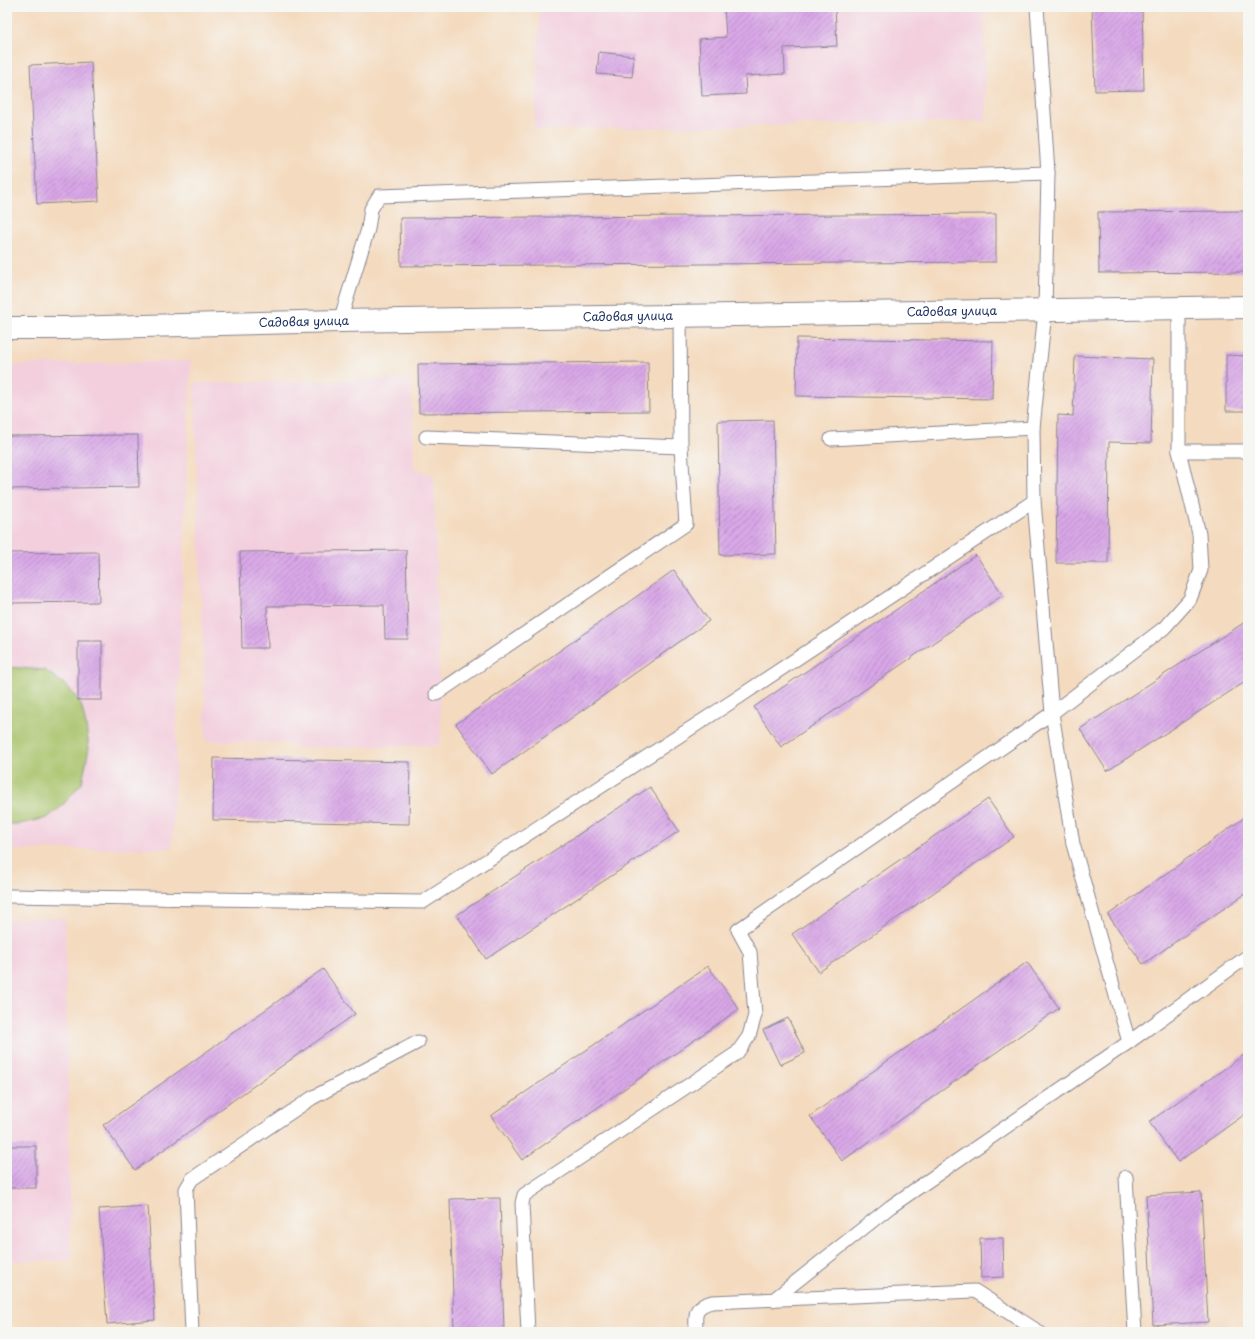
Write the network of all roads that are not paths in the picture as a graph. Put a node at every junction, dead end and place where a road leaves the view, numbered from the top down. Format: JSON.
{"nodes":[{"id":1,"x":1037,"y":7,"type":"edge"},
{"id":2,"x":1048,"y":173,"type":"junction"},
{"id":3,"x":1248,"y":307,"type":"edge"},
{"id":4,"x":1179,"y":309,"type":"junction"},
{"id":5,"x":1045,"y":311,"type":"junction"},
{"id":6,"x":680,"y":316,"type":"junction"},
{"id":7,"x":340,"y":322,"type":"junction"},
{"id":8,"x":7,"y":328,"type":"edge"},
{"id":9,"x":1034,"y":428,"type":"junction"},
{"id":10,"x":426,"y":437,"type":"dead end"},
{"id":11,"x":831,"y":439,"type":"dead end"},
{"id":12,"x":681,"y":447,"type":"junction"},
{"id":13,"x":1179,"y":451,"type":"junction"},
{"id":14,"x":1248,"y":452,"type":"edge"},
{"id":15,"x":1034,"y":501,"type":"junction"},
{"id":16,"x":436,"y":694,"type":"dead end"},
{"id":17,"x":1052,"y":712,"type":"junction"},
{"id":18,"x":7,"y":896,"type":"edge"},
{"id":19,"x":1248,"y":956,"type":"edge"},
{"id":20,"x":418,"y":1042,"type":"dead end"},
{"id":21,"x":1129,"y":1042,"type":"junction"},
{"id":22,"x":1126,"y":1177,"type":"dead end"},
{"id":23,"x":773,"y":1300,"type":"junction"},
{"id":24,"x":192,"y":1332,"type":"edge"},
{"id":25,"x":528,"y":1332,"type":"edge"},
{"id":26,"x":696,"y":1332,"type":"edge"},
{"id":27,"x":1039,"y":1332,"type":"edge"},
{"id":28,"x":1135,"y":1332,"type":"edge"}],
"edges":[{"from":1,"to":2,"type":"lane"},
{"from":2,"to":5,"type":"lane"},
{"from":2,"to":7,"type":"lane"},
{"from":3,"to":4,"type":"street","name":"Садовая улица"},
{"from":4,"to":5,"type":"street","name":"Садовая улица"},
{"from":4,"to":13,"type":"lane"},
{"from":5,"to":6,"type":"street","name":"Садовая улица"},
{"from":5,"to":9,"type":"lane"},
{"from":6,"to":7,"type":"street","name":"Садовая улица"},
{"from":6,"to":12,"type":"lane"},
{"from":7,"to":8,"type":"street","name":"Садовая улица"},
{"from":9,"to":11,"type":"lane"},
{"from":9,"to":15,"type":"lane"},
{"from":10,"to":12,"type":"lane"},
{"from":12,"to":16,"type":"lane"},
{"from":13,"to":14,"type":"lane"},
{"from":13,"to":17,"type":"lane"},
{"from":15,"to":17,"type":"lane"},
{"from":15,"to":18,"type":"lane"},
{"from":17,"to":21,"type":"lane"},
{"from":17,"to":25,"type":"lane"},
{"from":19,"to":21,"type":"lane"},
{"from":20,"to":24,"type":"lane"},
{"from":21,"to":23,"type":"lane"},
{"from":22,"to":28,"type":"lane"},
{"from":23,"to":26,"type":"lane"},
{"from":23,"to":27,"type":"lane"}]}
